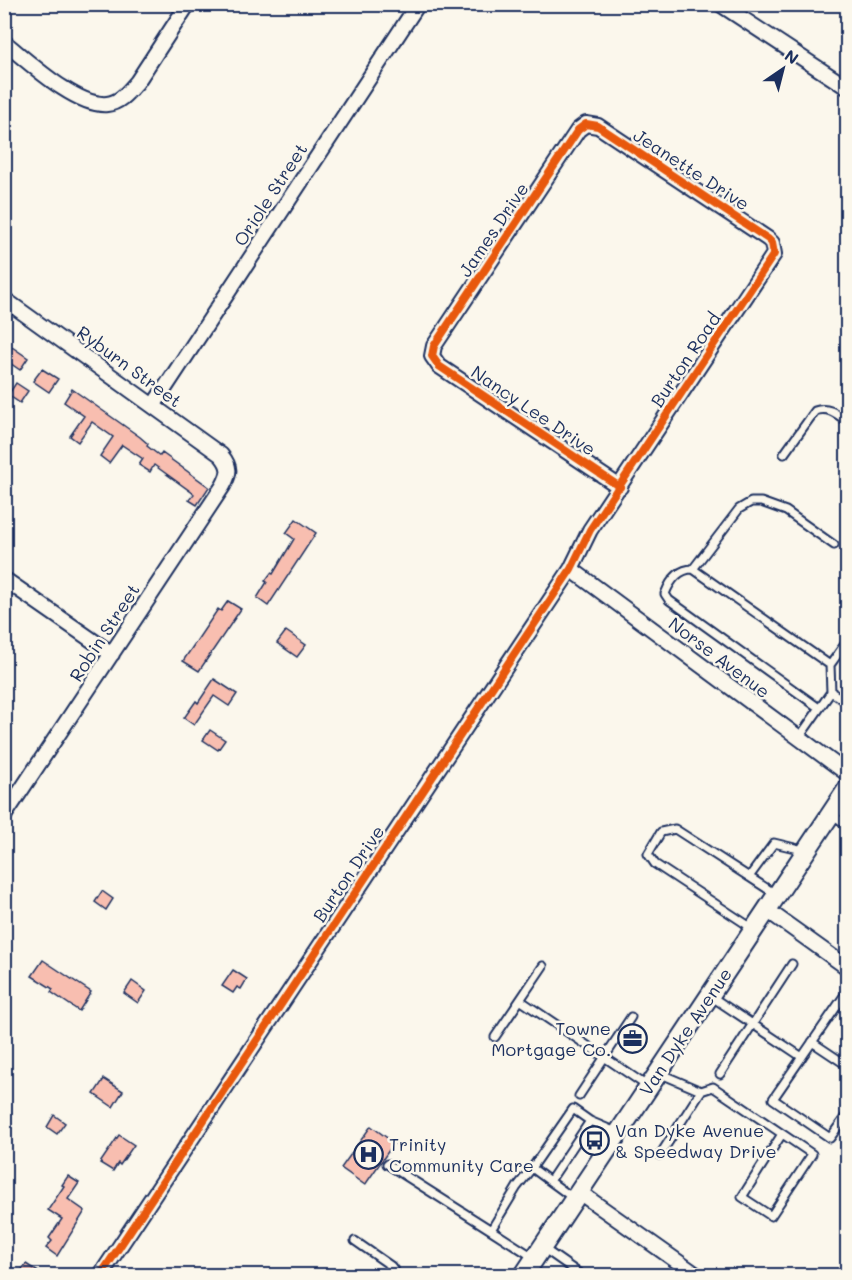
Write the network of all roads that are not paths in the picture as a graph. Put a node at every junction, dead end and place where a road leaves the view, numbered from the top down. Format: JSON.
{"nodes":[{"id":1,"x":188,"y":4,"type":"edge"},
{"id":2,"x":418,"y":4,"type":"edge"},
{"id":3,"x":720,"y":4,"type":"edge"},
{"id":4,"x":4,"y":42,"type":"edge"},
{"id":5,"x":848,"y":88,"type":"edge"},
{"id":6,"x":586,"y":124,"type":"joint"},
{"id":7,"x":774,"y":249,"type":"joint"},
{"id":8,"x":4,"y":299,"type":"edge"},
{"id":9,"x":432,"y":356,"type":"joint"},
{"id":10,"x":153,"y":406,"type":"junction"},
{"id":11,"x":848,"y":422,"type":"edge"},
{"id":12,"x":784,"y":454,"type":"dead end"},
{"id":13,"x":229,"y":466,"type":"joint"},
{"id":14,"x":620,"y":487,"type":"junction"},
{"id":15,"x":834,"y":545,"type":"dead end"},
{"id":16,"x":693,"y":568,"type":"junction"},
{"id":17,"x":571,"y":569,"type":"junction"},
{"id":18,"x":4,"y":579,"type":"edge"},
{"id":19,"x":848,"y":640,"type":"edge"},
{"id":20,"x":112,"y":654,"type":"junction"},
{"id":21,"x":830,"y":665,"type":"junction"},
{"id":22,"x":831,"y":692,"type":"junction"},
{"id":23,"x":848,"y":703,"type":"edge"},
{"id":24,"x":819,"y":708,"type":"junction"},
{"id":25,"x":798,"y":739,"type":"junction"},
{"id":26,"x":848,"y":774,"type":"edge"},
{"id":27,"x":848,"y":789,"type":"edge"},
{"id":28,"x":831,"y":814,"type":"junction"},
{"id":29,"x":4,"y":816,"type":"edge"},
{"id":30,"x":848,"y":826,"type":"edge"},
{"id":31,"x":806,"y":851,"type":"junction"},
{"id":32,"x":749,"y":877,"type":"junction"},
{"id":33,"x":772,"y":902,"type":"junction"},
{"id":34,"x":754,"y":930,"type":"junction"},
{"id":35,"x":792,"y":964,"type":"dead end"},
{"id":36,"x":543,"y":966,"type":"dead end"},
{"id":37,"x":848,"y":968,"type":"edge"},
{"id":38,"x":848,"y":990,"type":"edge"},
{"id":39,"x":710,"y":996,"type":"junction"},
{"id":40,"x":520,"y":1000,"type":"junction"},
{"id":41,"x":631,"y":1017,"type":"dead end"},
{"id":42,"x":752,"y":1026,"type":"junction"},
{"id":43,"x":495,"y":1037,"type":"dead end"},
{"id":44,"x":812,"y":1042,"type":"junction"},
{"id":45,"x":605,"y":1057,"type":"junction"},
{"id":46,"x":802,"y":1057,"type":"junction"},
{"id":47,"x":848,"y":1066,"type":"edge"},
{"id":48,"x":720,"y":1074,"type":"dead end"},
{"id":49,"x":654,"y":1080,"type":"junction"},
{"id":50,"x":701,"y":1091,"type":"junction"},
{"id":51,"x":579,"y":1096,"type":"dead end"},
{"id":52,"x":848,"y":1113,"type":"edge"},
{"id":53,"x":590,"y":1121,"type":"junction"},
{"id":54,"x":618,"y":1133,"type":"junction"},
{"id":55,"x":782,"y":1134,"type":"junction"},
{"id":56,"x":660,"y":1155,"type":"dead end"},
{"id":57,"x":387,"y":1164,"type":"dead end"},
{"id":58,"x":532,"y":1168,"type":"junction"},
{"id":59,"x":550,"y":1180,"type":"junction"},
{"id":60,"x":577,"y":1195,"type":"junction"},
{"id":61,"x":491,"y":1230,"type":"junction"},
{"id":62,"x":355,"y":1241,"type":"dead end"},
{"id":63,"x":538,"y":1253,"type":"junction"},
{"id":64,"x":100,"y":1275,"type":"edge"},
{"id":65,"x":398,"y":1275,"type":"edge"},
{"id":66,"x":523,"y":1275,"type":"edge"},
{"id":67,"x":583,"y":1275,"type":"edge"},
{"id":68,"x":698,"y":1275,"type":"edge"}],
"edges":[{"from":1,"to":4,"type":"street"},
{"from":2,"to":10,"type":"street","name":"Oriole Street"},
{"from":3,"to":5,"type":"street"},
{"from":6,"to":7,"type":"street","name":"Jeanette Drive"},
{"from":6,"to":9,"type":"street","name":"James Drive"},
{"from":7,"to":14,"type":"street","name":"Burton Road"},
{"from":8,"to":10,"type":"street","name":"Ryburn Street"},
{"from":9,"to":14,"type":"street","name":"Nancy Lee Drive"},
{"from":10,"to":13,"type":"street","name":"Ryburn Street"},
{"from":11,"to":12,"type":"lane"},
{"from":13,"to":20,"type":"street","name":"Robin Street"},
{"from":14,"to":17,"type":"street","name":"Burton Drive"},
{"from":15,"to":16,"type":"lane"},
{"from":16,"to":21,"type":"lane"},
{"from":16,"to":24,"type":"lane"},
{"from":17,"to":25,"type":"street","name":"Norse Avenue"},
{"from":17,"to":64,"type":"street","name":"Burton Drive"},
{"from":18,"to":20,"type":"street"},
{"from":19,"to":21,"type":"lane"},
{"from":20,"to":29,"type":"street","name":"Robin Street"},
{"from":21,"to":22,"type":"lane"},
{"from":22,"to":23,"type":"lane"},
{"from":22,"to":24,"type":"lane"},
{"from":24,"to":25,"type":"lane"},
{"from":25,"to":26,"type":"street","name":"Norse Avenue"},
{"from":27,"to":28,"type":"main road","name":"Van Dyke Avenue"},
{"from":28,"to":30,"type":"lane"},
{"from":28,"to":31,"type":"main road","name":"Van Dyke Avenue"},
{"from":31,"to":32,"type":"lane"},
{"from":31,"to":33,"type":"main road","name":"Van Dyke Avenue"},
{"from":32,"to":33,"type":"lane"},
{"from":32,"to":34,"type":"lane"},
{"from":33,"to":34,"type":"main road","name":"Van Dyke Avenue"},
{"from":33,"to":37,"type":"street"},
{"from":34,"to":39,"type":"main road","name":"Van Dyke Avenue"},
{"from":35,"to":42,"type":"lane"},
{"from":36,"to":40,"type":"lane"},
{"from":38,"to":44,"type":"lane"},
{"from":39,"to":42,"type":"lane"},
{"from":39,"to":49,"type":"main road","name":"Van Dyke Avenue"},
{"from":40,"to":43,"type":"lane"},
{"from":40,"to":45,"type":"lane"},
{"from":41,"to":45,"type":"lane"},
{"from":42,"to":46,"type":"lane"},
{"from":42,"to":48,"type":"lane"},
{"from":44,"to":46,"type":"lane"},
{"from":44,"to":47,"type":"lane"},
{"from":45,"to":49,"type":"lane"},
{"from":45,"to":51,"type":"lane"},
{"from":46,"to":52,"type":"lane"},
{"from":49,"to":50,"type":"lane"},
{"from":49,"to":54,"type":"main road","name":"Van Dyke Avenue"},
{"from":50,"to":55,"type":"lane"},
{"from":50,"to":56,"type":"lane"},
{"from":53,"to":54,"type":"lane"},
{"from":53,"to":58,"type":"lane"},
{"from":53,"to":59,"type":"lane"},
{"from":54,"to":60,"type":"main road","name":"Van Dyke Avenue"},
{"from":55,"to":55,"type":"lane"},
{"from":57,"to":61,"type":"lane"},
{"from":58,"to":59,"type":"lane"},
{"from":58,"to":61,"type":"lane"},
{"from":59,"to":60,"type":"lane"},
{"from":60,"to":63,"type":"main road","name":"Van Dyke Avenue"},
{"from":60,"to":68,"type":"street"},
{"from":61,"to":63,"type":"lane"},
{"from":62,"to":65,"type":"lane"},
{"from":63,"to":66,"type":"main road","name":"Van Dyke Avenue"},
{"from":63,"to":67,"type":"lane"}]}
